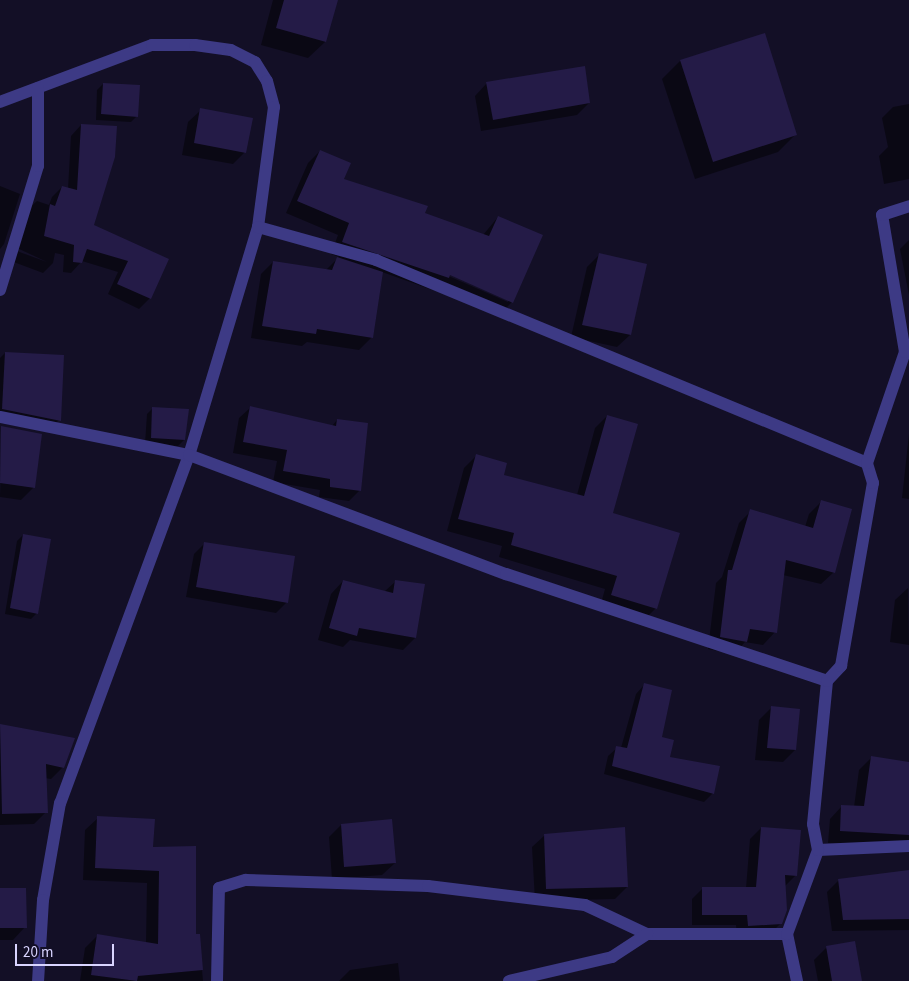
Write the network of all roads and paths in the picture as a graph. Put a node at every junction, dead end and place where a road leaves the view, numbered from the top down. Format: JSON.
{"nodes":[{"id":1,"x":38,"y":88,"type":"junction"},
{"id":2,"x":0,"y":102,"type":"edge"},
{"id":3,"x":909,"y":206,"type":"edge"},
{"id":4,"x":258,"y":227,"type":"junction"},
{"id":5,"x":0,"y":290,"type":"edge"},
{"id":6,"x":907,"y":352,"type":"edge"},
{"id":7,"x":0,"y":418,"type":"edge"},
{"id":8,"x":189,"y":455,"type":"junction"},
{"id":9,"x":867,"y":463,"type":"junction"},
{"id":10,"x":827,"y":682,"type":"junction"},
{"id":11,"x":909,"y":846,"type":"edge"},
{"id":12,"x":818,"y":850,"type":"junction"},
{"id":13,"x":647,"y":934,"type":"junction"},
{"id":14,"x":787,"y":934,"type":"junction"},
{"id":15,"x":38,"y":981,"type":"edge"},
{"id":16,"x":217,"y":981,"type":"edge"},
{"id":17,"x":509,"y":981,"type":"edge"},
{"id":18,"x":797,"y":981,"type":"edge"}],
"edges":[{"from":1,"to":2,"type":"street"},
{"from":1,"to":4,"type":"street"},
{"from":1,"to":5,"type":"street"},
{"from":3,"to":6,"type":"street"},
{"from":4,"to":8,"type":"street"},
{"from":4,"to":9,"type":"street"},
{"from":6,"to":9,"type":"street"},
{"from":7,"to":8,"type":"street"},
{"from":8,"to":10,"type":"street"},
{"from":8,"to":15,"type":"street"},
{"from":9,"to":10,"type":"street"},
{"from":10,"to":12,"type":"street"},
{"from":11,"to":12,"type":"street"},
{"from":12,"to":14,"type":"street"},
{"from":13,"to":14,"type":"street"},
{"from":13,"to":16,"type":"street"},
{"from":13,"to":17,"type":"street"},
{"from":14,"to":18,"type":"street"}]}
